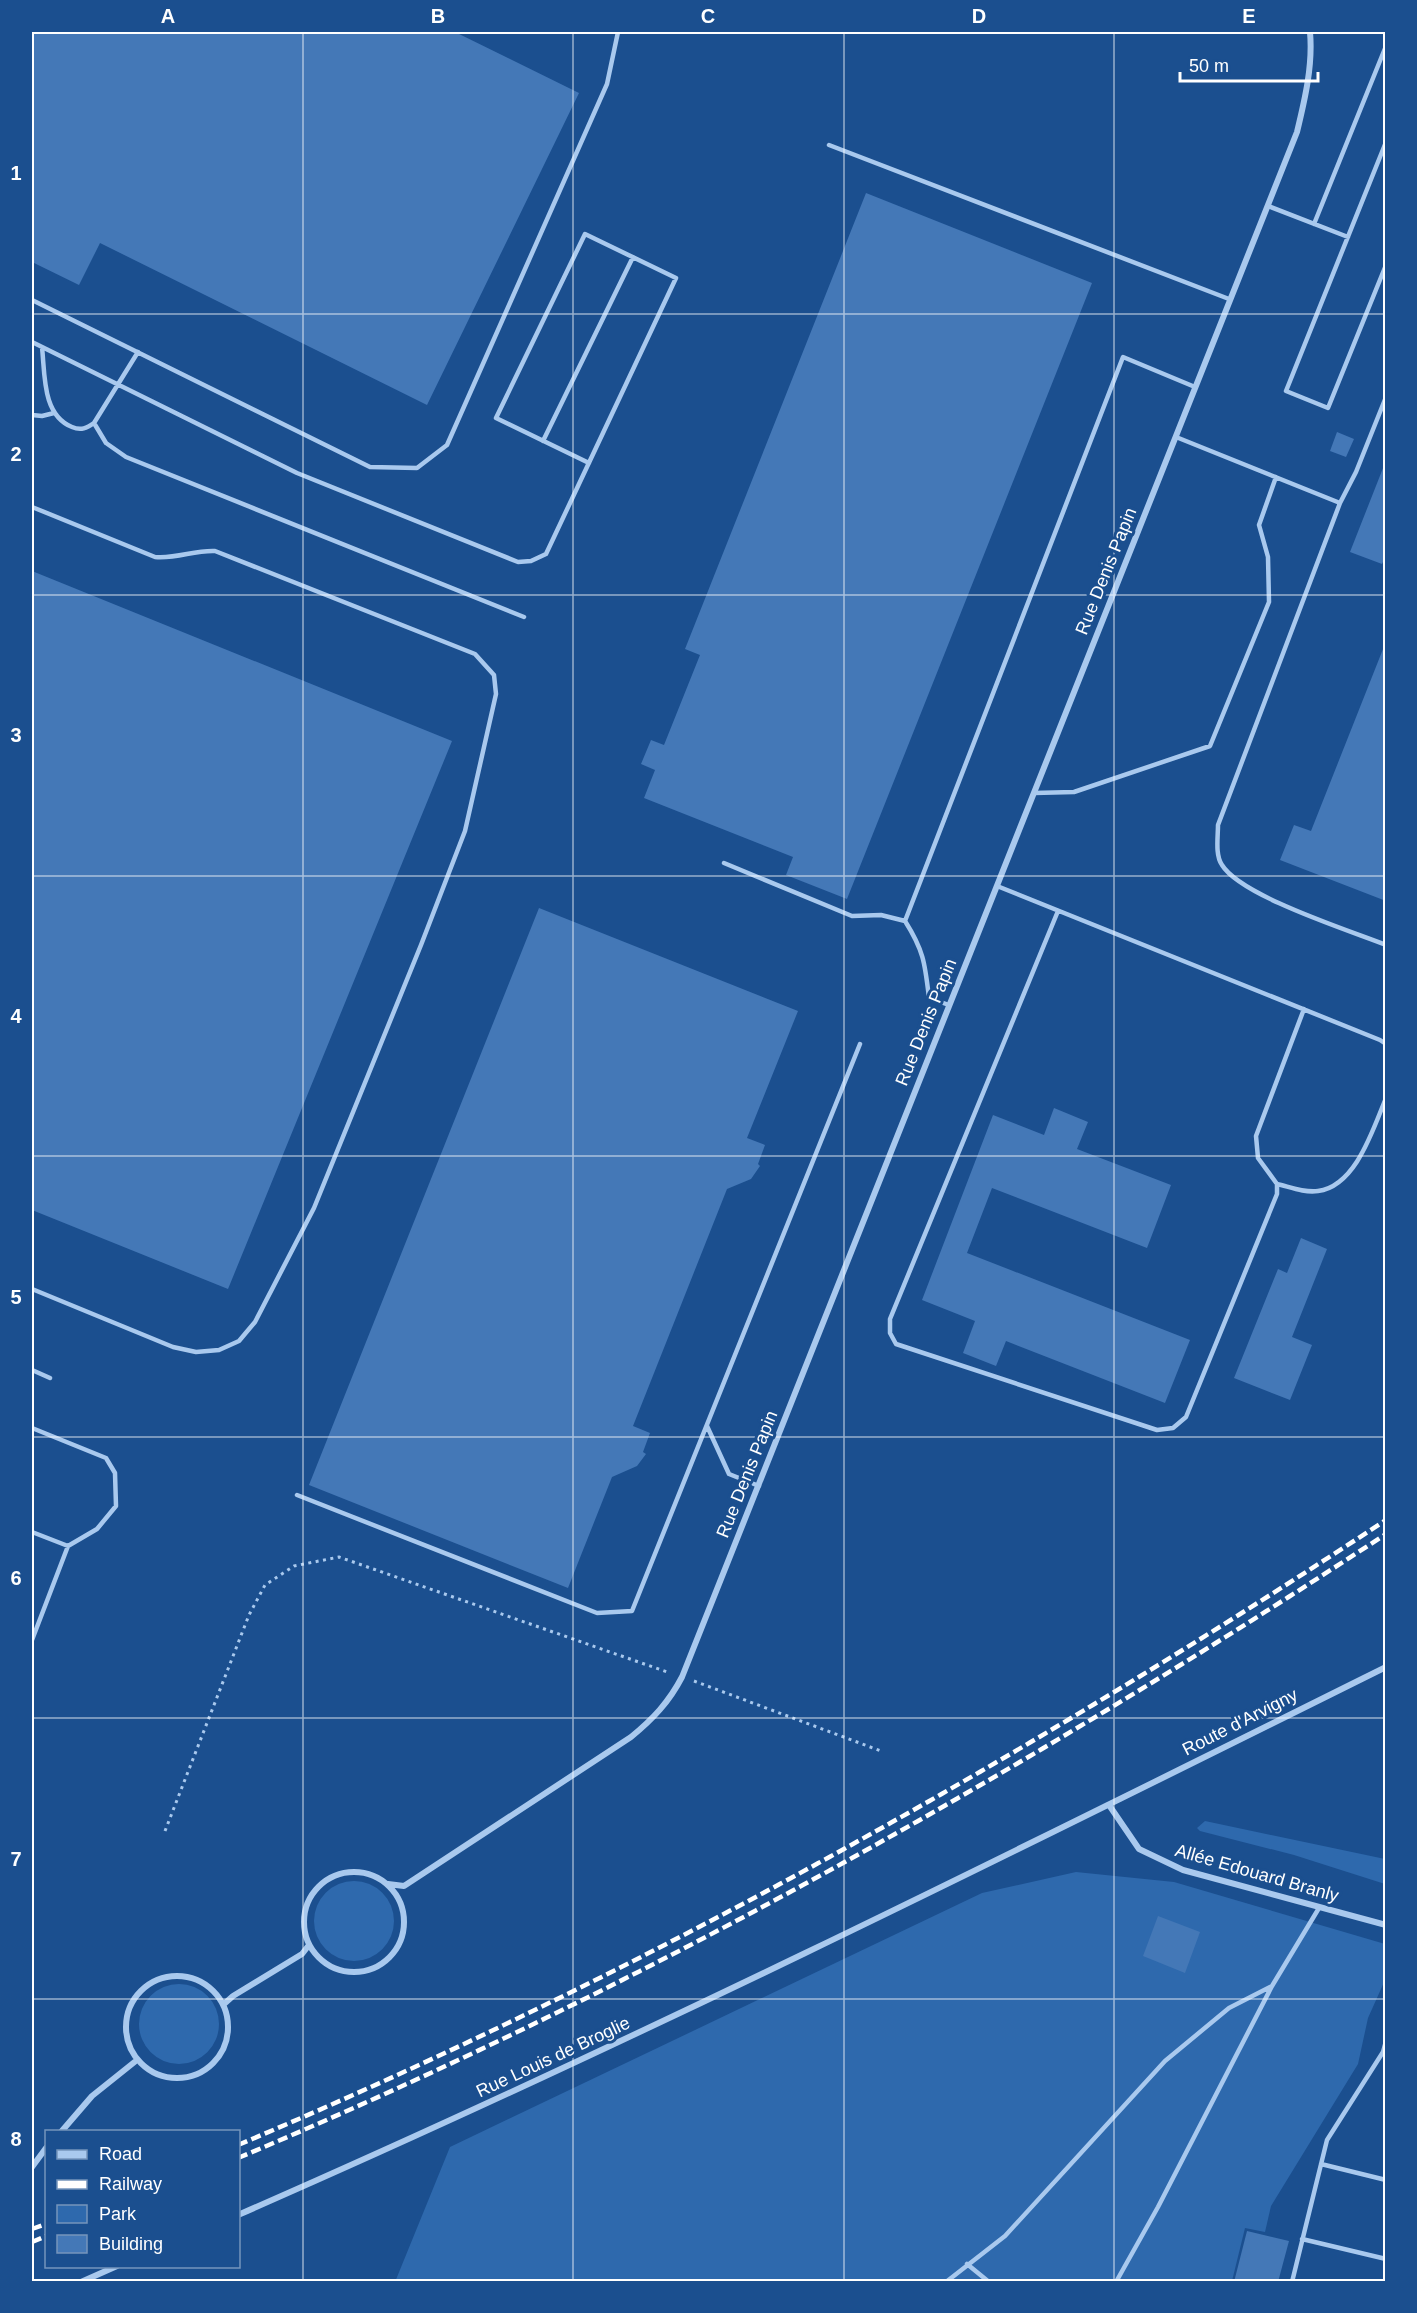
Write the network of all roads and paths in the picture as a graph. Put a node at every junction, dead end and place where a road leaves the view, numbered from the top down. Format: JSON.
{"nodes":[{"id":1,"x":618,"y":32,"type":"edge"},
{"id":2,"x":1310,"y":32,"type":"edge"},
{"id":3,"x":1386,"y":46,"type":"edge"},
{"id":4,"x":1386,"y":142,"type":"edge"},
{"id":5,"x":829,"y":144,"type":"dead end"},
{"id":6,"x":1268,"y":206,"type":"junction"},
{"id":7,"x":1314,"y":224,"type":"junction"},
{"id":8,"x":1348,"y":237,"type":"junction"},
{"id":9,"x":633,"y":257,"type":"junction"},
{"id":10,"x":1386,"y":265,"type":"edge"},
{"id":11,"x":1229,"y":299,"type":"junction"},
{"id":12,"x":32,"y":300,"type":"edge"},
{"id":13,"x":32,"y":342,"type":"edge"},
{"id":14,"x":42,"y":347,"type":"junction"},
{"id":15,"x":138,"y":352,"type":"junction"},
{"id":16,"x":119,"y":385,"type":"junction"},
{"id":17,"x":1195,"y":387,"type":"junction"},
{"id":18,"x":1386,"y":397,"type":"edge"},
{"id":19,"x":54,"y":413,"type":"junction"},
{"id":20,"x":32,"y":415,"type":"edge"},
{"id":21,"x":94,"y":423,"type":"junction"},
{"id":22,"x":1176,"y":437,"type":"junction"},
{"id":23,"x":543,"y":441,"type":"junction"},
{"id":24,"x":589,"y":463,"type":"junction"},
{"id":25,"x":1276,"y":477,"type":"junction"},
{"id":26,"x":1341,"y":503,"type":"junction"},
{"id":27,"x":32,"y":507,"type":"edge"},
{"id":28,"x":524,"y":617,"type":"dead end"},
{"id":29,"x":1034,"y":793,"type":"junction"},
{"id":30,"x":724,"y":863,"type":"dead end"},
{"id":31,"x":997,"y":886,"type":"junction"},
{"id":32,"x":1058,"y":911,"type":"junction"},
{"id":33,"x":905,"y":921,"type":"junction"},
{"id":34,"x":1386,"y":945,"type":"edge"},
{"id":35,"x":949,"y":1005,"type":"junction"},
{"id":36,"x":1304,"y":1010,"type":"junction"},
{"id":37,"x":860,"y":1044,"type":"dead end"},
{"id":38,"x":1386,"y":1044,"type":"edge"},
{"id":39,"x":1386,"y":1098,"type":"edge"},
{"id":40,"x":1277,"y":1184,"type":"junction"},
{"id":41,"x":32,"y":1289,"type":"edge"},
{"id":42,"x":32,"y":1370,"type":"edge"},
{"id":43,"x":50,"y":1378,"type":"dead end"},
{"id":44,"x":706,"y":1425,"type":"junction"},
{"id":45,"x":32,"y":1428,"type":"edge"},
{"id":46,"x":759,"y":1486,"type":"junction"},
{"id":47,"x":297,"y":1495,"type":"dead end"},
{"id":48,"x":32,"y":1532,"type":"edge"},
{"id":49,"x":68,"y":1546,"type":"junction"},
{"id":50,"x":32,"y":1640,"type":"edge"},
{"id":51,"x":1386,"y":1667,"type":"edge"},
{"id":52,"x":682,"y":1677,"type":"junction"},
{"id":53,"x":881,"y":1751,"type":"dead end"},
{"id":54,"x":1109,"y":1805,"type":"junction"},
{"id":55,"x":165,"y":1831,"type":"dead end"},
{"id":56,"x":388,"y":1884,"type":"junction"},
{"id":57,"x":1319,"y":1908,"type":"junction"},
{"id":58,"x":877,"y":1918,"type":"joint"},
{"id":59,"x":1386,"y":1924,"type":"edge"},
{"id":60,"x":309,"y":1945,"type":"junction"},
{"id":61,"x":1272,"y":1986,"type":"junction"},
{"id":62,"x":224,"y":2004,"type":"junction"},
{"id":63,"x":1386,"y":2042,"type":"edge"},
{"id":64,"x":1384,"y":2053,"type":"edge"},
{"id":65,"x":137,"y":2060,"type":"junction"},
{"id":66,"x":63,"y":2130,"type":"edge"},
{"id":67,"x":45,"y":2149,"type":"edge"},
{"id":68,"x":1321,"y":2164,"type":"junction"},
{"id":69,"x":32,"y":2167,"type":"edge"},
{"id":70,"x":1386,"y":2180,"type":"edge"},
{"id":71,"x":240,"y":2215,"type":"edge"},
{"id":72,"x":1302,"y":2239,"type":"junction"},
{"id":73,"x":1386,"y":2259,"type":"edge"},
{"id":74,"x":967,"y":2264,"type":"junction"},
{"id":75,"x":112,"y":2268,"type":"edge"},
{"id":76,"x":81,"y":2282,"type":"edge"},
{"id":77,"x":946,"y":2282,"type":"edge"},
{"id":78,"x":989,"y":2282,"type":"edge"},
{"id":79,"x":1116,"y":2282,"type":"edge"},
{"id":80,"x":1292,"y":2282,"type":"edge"}],
"edges":[{"from":1,"to":15,"type":"lane"},
{"from":2,"to":6,"type":"street","name":"Rue Denis Papin"},
{"from":3,"to":7,"type":"lane"},
{"from":4,"to":8,"type":"lane"},
{"from":5,"to":11,"type":"lane"},
{"from":6,"to":7,"type":"lane"},
{"from":6,"to":11,"type":"street","name":"Rue Denis Papin"},
{"from":7,"to":8,"type":"lane"},
{"from":8,"to":10,"type":"lane"},
{"from":9,"to":23,"type":"lane"},
{"from":9,"to":23,"type":"lane"},
{"from":9,"to":24,"type":"lane"},
{"from":11,"to":17,"type":"street","name":"Rue Denis Papin"},
{"from":12,"to":15,"type":"lane"},
{"from":13,"to":14,"type":"lane"},
{"from":14,"to":16,"type":"lane"},
{"from":14,"to":19,"type":"lane"},
{"from":15,"to":16,"type":"lane"},
{"from":16,"to":21,"type":"lane"},
{"from":16,"to":24,"type":"lane"},
{"from":17,"to":22,"type":"street","name":"Rue Denis Papin"},
{"from":17,"to":33,"type":"lane"},
{"from":18,"to":26,"type":"lane"},
{"from":19,"to":20,"type":"lane"},
{"from":19,"to":21,"type":"lane"},
{"from":21,"to":28,"type":"lane"},
{"from":22,"to":25,"type":"lane"},
{"from":22,"to":29,"type":"street","name":"Rue Denis Papin"},
{"from":23,"to":24,"type":"lane"},
{"from":25,"to":26,"type":"lane"},
{"from":25,"to":29,"type":"lane"},
{"from":26,"to":34,"type":"lane"},
{"from":27,"to":41,"type":"lane"},
{"from":29,"to":31,"type":"street","name":"Rue Denis Papin"},
{"from":30,"to":33,"type":"lane"},
{"from":31,"to":32,"type":"lane"},
{"from":31,"to":35,"type":"street","name":"Rue Denis Papin"},
{"from":32,"to":36,"type":"lane"},
{"from":32,"to":40,"type":"lane"},
{"from":33,"to":35,"type":"lane"},
{"from":35,"to":46,"type":"street","name":"Rue Denis Papin"},
{"from":36,"to":38,"type":"lane"},
{"from":36,"to":40,"type":"lane"},
{"from":37,"to":44,"type":"lane"},
{"from":39,"to":40,"type":"lane"},
{"from":42,"to":43,"type":"lane"},
{"from":44,"to":46,"type":"lane"},
{"from":44,"to":47,"type":"lane"},
{"from":45,"to":49,"type":"lane"},
{"from":46,"to":52,"type":"street","name":"Rue Denis Papin"},
{"from":48,"to":49,"type":"lane"},
{"from":49,"to":50,"type":"lane"},
{"from":51,"to":54,"type":"street","name":"Route d'Arvigny"},
{"from":52,"to":53,"type":"path"},
{"from":52,"to":55,"type":"path"},
{"from":52,"to":56,"type":"street","name":"Rue Denis Papin"},
{"from":54,"to":57,"type":"street","name":"Allée Edouard Branly"},
{"from":54,"to":58,"type":"street","name":"Route d'Arvigny"},
{"from":56,"to":60,"type":"street"},
{"from":56,"to":60,"type":"street"},
{"from":57,"to":59,"type":"street","name":"Allée Edouard Branly"},
{"from":57,"to":61,"type":"lane"},
{"from":58,"to":71,"type":"street","name":"Rue Louis de Broglie"},
{"from":60,"to":62,"type":"street"},
{"from":61,"to":74,"type":"lane"},
{"from":61,"to":79,"type":"lane"},
{"from":62,"to":65,"type":"street"},
{"from":62,"to":65,"type":"street"},
{"from":63,"to":64,"type":"lane"},
{"from":64,"to":68,"type":"lane"},
{"from":65,"to":66,"type":"street"},
{"from":67,"to":69,"type":"street"},
{"from":68,"to":70,"type":"lane"},
{"from":68,"to":72,"type":"lane"},
{"from":72,"to":73,"type":"lane"},
{"from":72,"to":80,"type":"lane"},
{"from":74,"to":77,"type":"lane"},
{"from":74,"to":78,"type":"lane"},
{"from":75,"to":76,"type":"street"}]}
